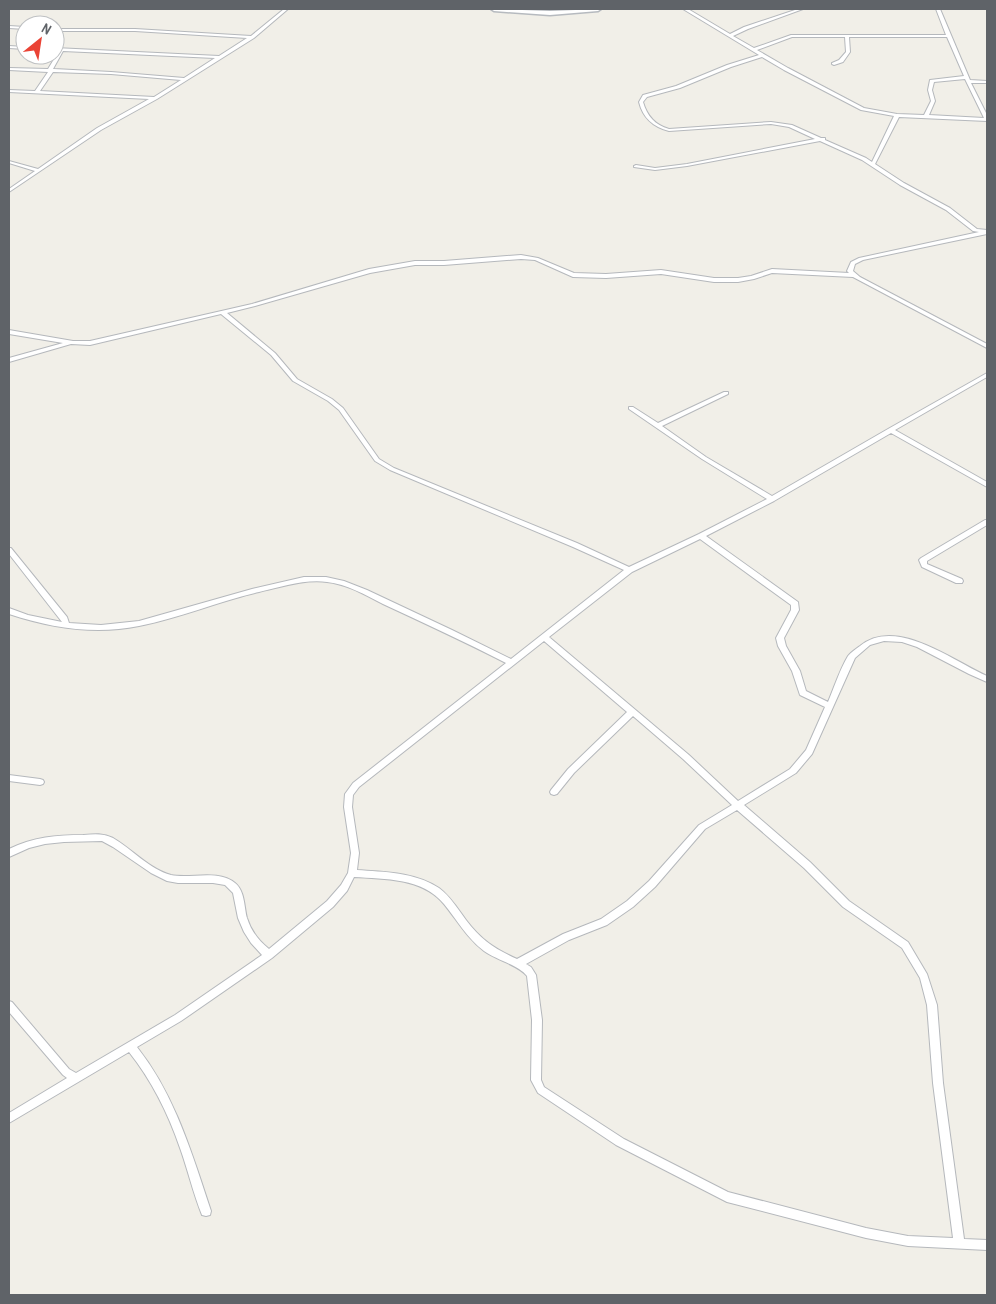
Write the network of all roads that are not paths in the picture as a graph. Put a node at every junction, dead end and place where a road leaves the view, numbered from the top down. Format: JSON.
{"nodes":[{"id":1,"x":286,"y":9,"type":"edge"},
{"id":2,"x":494,"y":9,"type":"edge"},
{"id":3,"x":598,"y":9,"type":"edge"},
{"id":4,"x":685,"y":9,"type":"edge"},
{"id":5,"x":801,"y":9,"type":"edge"},
{"id":6,"x":938,"y":9,"type":"edge"},
{"id":7,"x":65,"y":30,"type":"edge"},
{"id":8,"x":730,"y":36,"type":"junction"},
{"id":9,"x":847,"y":36,"type":"junction"},
{"id":10,"x":950,"y":36,"type":"junction"},
{"id":11,"x":252,"y":37,"type":"junction"},
{"id":12,"x":65,"y":49,"type":"edge"},
{"id":13,"x":754,"y":50,"type":"junction"},
{"id":14,"x":763,"y":55,"type":"junction"},
{"id":15,"x":220,"y":57,"type":"junction"},
{"id":16,"x":834,"y":64,"type":"dead end"},
{"id":17,"x":54,"y":65,"type":"edge"},
{"id":18,"x":9,"y":69,"type":"edge"},
{"id":19,"x":51,"y":70,"type":"junction"},
{"id":20,"x":185,"y":79,"type":"junction"},
{"id":21,"x":967,"y":79,"type":"junction"},
{"id":22,"x":987,"y":82,"type":"edge"},
{"id":23,"x":9,"y":90,"type":"edge"},
{"id":24,"x":37,"y":92,"type":"junction"},
{"id":25,"x":155,"y":98,"type":"junction"},
{"id":26,"x":897,"y":116,"type":"junction"},
{"id":27,"x":926,"y":117,"type":"junction"},
{"id":28,"x":987,"y":120,"type":"edge"},
{"id":29,"x":823,"y":139,"type":"junction"},
{"id":30,"x":9,"y":162,"type":"edge"},
{"id":31,"x":873,"y":164,"type":"junction"},
{"id":32,"x":636,"y":166,"type":"dead end"},
{"id":33,"x":38,"y":170,"type":"junction"},
{"id":34,"x":9,"y":191,"type":"edge"},
{"id":35,"x":986,"y":232,"type":"edge"},
{"id":36,"x":853,"y":275,"type":"junction"},
{"id":37,"x":222,"y":312,"type":"junction"},
{"id":38,"x":9,"y":332,"type":"edge"},
{"id":39,"x":70,"y":342,"type":"junction"},
{"id":40,"x":987,"y":346,"type":"edge"},
{"id":41,"x":9,"y":360,"type":"edge"},
{"id":42,"x":987,"y":375,"type":"edge"},
{"id":43,"x":726,"y":393,"type":"dead end"},
{"id":44,"x":631,"y":408,"type":"dead end"},
{"id":45,"x":659,"y":425,"type":"junction"},
{"id":46,"x":890,"y":430,"type":"junction"},
{"id":47,"x":987,"y":485,"type":"edge"},
{"id":48,"x":772,"y":499,"type":"junction"},
{"id":49,"x":987,"y":522,"type":"edge"},
{"id":50,"x":701,"y":536,"type":"junction"},
{"id":51,"x":9,"y":550,"type":"edge"},
{"id":52,"x":628,"y":570,"type":"junction"},
{"id":53,"x":959,"y":581,"type":"dead end"},
{"id":54,"x":9,"y":610,"type":"edge"},
{"id":55,"x":67,"y":626,"type":"junction"},
{"id":56,"x":545,"y":638,"type":"junction"},
{"id":57,"x":512,"y":663,"type":"junction"},
{"id":58,"x":987,"y":680,"type":"edge"},
{"id":59,"x":830,"y":706,"type":"junction"},
{"id":60,"x":632,"y":712,"type":"junction"},
{"id":61,"x":9,"y":778,"type":"edge"},
{"id":62,"x":40,"y":782,"type":"dead end"},
{"id":63,"x":554,"y":792,"type":"dead end"},
{"id":64,"x":736,"y":804,"type":"junction"},
{"id":65,"x":9,"y":853,"type":"edge"},
{"id":66,"x":352,"y":873,"type":"junction"},
{"id":67,"x":269,"y":955,"type":"junction"},
{"id":68,"x":517,"y":964,"type":"junction"},
{"id":69,"x":9,"y":1005,"type":"edge"},
{"id":70,"x":130,"y":1047,"type":"junction"},
{"id":71,"x":76,"y":1079,"type":"junction"},
{"id":72,"x":9,"y":1118,"type":"edge"},
{"id":73,"x":206,"y":1212,"type":"dead end"},
{"id":74,"x":959,"y":1244,"type":"junction"},
{"id":75,"x":987,"y":1245,"type":"edge"}],
"edges":[{"from":1,"to":11,"type":"street"},
{"from":2,"to":3,"type":"main road"},
{"from":4,"to":8,"type":"street"},
{"from":5,"to":8,"type":"street"},
{"from":6,"to":10,"type":"street"},
{"from":7,"to":11,"type":"street"},
{"from":8,"to":13,"type":"street"},
{"from":9,"to":10,"type":"street"},
{"from":9,"to":13,"type":"street"},
{"from":9,"to":16,"type":"street"},
{"from":10,"to":21,"type":"street"},
{"from":11,"to":15,"type":"street"},
{"from":12,"to":15,"type":"street"},
{"from":13,"to":14,"type":"street"},
{"from":14,"to":26,"type":"street"},
{"from":14,"to":29,"type":"street"},
{"from":15,"to":20,"type":"street"},
{"from":17,"to":19,"type":"street"},
{"from":18,"to":19,"type":"street"},
{"from":19,"to":20,"type":"street"},
{"from":19,"to":24,"type":"street"},
{"from":20,"to":25,"type":"street"},
{"from":21,"to":22,"type":"street"},
{"from":21,"to":27,"type":"street"},
{"from":21,"to":28,"type":"street"},
{"from":23,"to":24,"type":"street"},
{"from":24,"to":25,"type":"street"},
{"from":25,"to":33,"type":"street"},
{"from":26,"to":27,"type":"street"},
{"from":26,"to":31,"type":"street"},
{"from":27,"to":28,"type":"street"},
{"from":29,"to":31,"type":"street"},
{"from":29,"to":32,"type":"street"},
{"from":30,"to":33,"type":"street"},
{"from":31,"to":35,"type":"street"},
{"from":33,"to":34,"type":"street"},
{"from":35,"to":36,"type":"street"},
{"from":36,"to":37,"type":"street"},
{"from":36,"to":40,"type":"street"},
{"from":37,"to":39,"type":"street"},
{"from":37,"to":52,"type":"street"},
{"from":38,"to":39,"type":"street"},
{"from":39,"to":41,"type":"street"},
{"from":42,"to":46,"type":"street"},
{"from":43,"to":45,"type":"street"},
{"from":44,"to":45,"type":"street"},
{"from":45,"to":48,"type":"street"},
{"from":46,"to":47,"type":"street"},
{"from":46,"to":48,"type":"street"},
{"from":48,"to":50,"type":"street"},
{"from":49,"to":53,"type":"street"},
{"from":50,"to":52,"type":"street"},
{"from":50,"to":59,"type":"street"},
{"from":51,"to":55,"type":"street"},
{"from":52,"to":56,"type":"street"},
{"from":54,"to":55,"type":"street"},
{"from":55,"to":57,"type":"street"},
{"from":56,"to":57,"type":"street"},
{"from":56,"to":60,"type":"street"},
{"from":57,"to":66,"type":"street"},
{"from":58,"to":59,"type":"street"},
{"from":59,"to":64,"type":"street"},
{"from":60,"to":63,"type":"street"},
{"from":60,"to":64,"type":"street"},
{"from":61,"to":62,"type":"street"},
{"from":64,"to":68,"type":"street"},
{"from":64,"to":74,"type":"street"},
{"from":65,"to":67,"type":"street"},
{"from":66,"to":67,"type":"street"},
{"from":66,"to":68,"type":"street"},
{"from":67,"to":70,"type":"street"},
{"from":68,"to":74,"type":"street"},
{"from":69,"to":71,"type":"street"},
{"from":70,"to":71,"type":"street"},
{"from":70,"to":73,"type":"street"},
{"from":71,"to":72,"type":"street"},
{"from":74,"to":75,"type":"street"}]}
